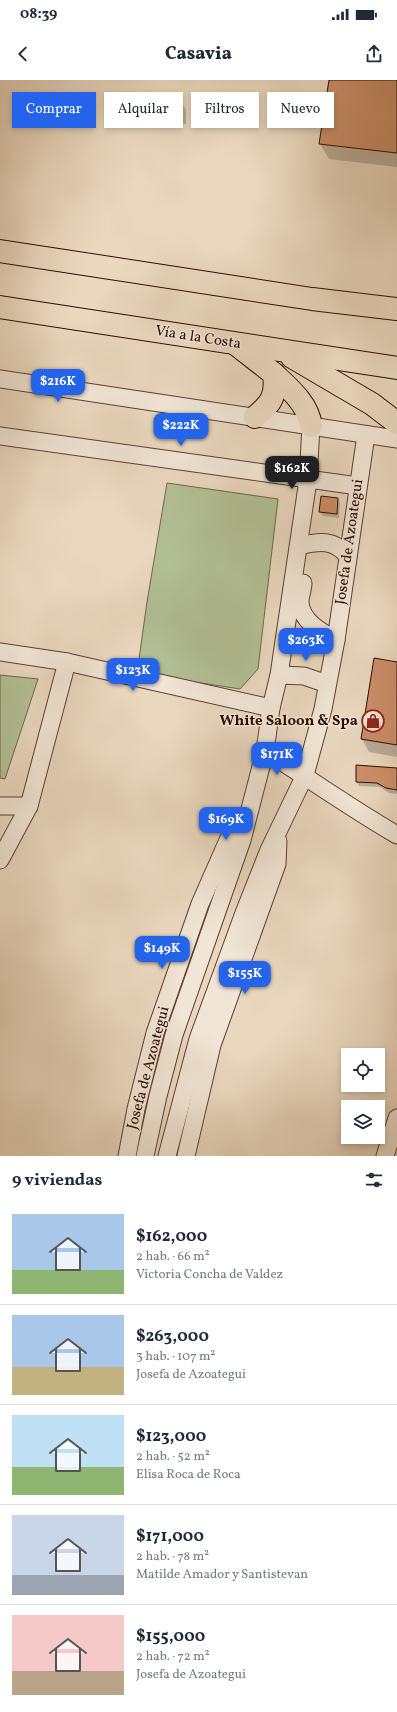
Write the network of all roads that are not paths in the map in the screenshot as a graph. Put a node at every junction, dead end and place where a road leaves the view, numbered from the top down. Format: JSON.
{"nodes":[{"id":1,"x":0,"y":251,"type":"edge"},
{"id":2,"x":0,"y":307,"type":"edge"},
{"id":3,"x":397,"y":309,"type":"edge"},
{"id":4,"x":236,"y":344,"type":"junction"},
{"id":5,"x":283,"y":351,"type":"junction"},
{"id":6,"x":397,"y":368,"type":"edge"},
{"id":7,"x":274,"y":374,"type":"junction"},
{"id":8,"x":0,"y":379,"type":"edge"},
{"id":9,"x":255,"y":417,"type":"junction"},
{"id":10,"x":397,"y":423,"type":"edge"},
{"id":11,"x":312,"y":426,"type":"junction"},
{"id":12,"x":366,"y":434,"type":"junction"},
{"id":13,"x":0,"y":436,"type":"edge"},
{"id":14,"x":397,"y":439,"type":"edge"},
{"id":15,"x":308,"y":480,"type":"junction"},
{"id":16,"x":358,"y":486,"type":"junction"},
{"id":17,"x":298,"y":550,"type":"junction"},
{"id":18,"x":348,"y":556,"type":"junction"},
{"id":19,"x":336,"y":640,"type":"junction"},
{"id":20,"x":0,"y":652,"type":"edge"},
{"id":21,"x":67,"y":662,"type":"junction"},
{"id":22,"x":278,"y":675,"type":"junction"},
{"id":23,"x":327,"y":684,"type":"junction"},
{"id":24,"x":271,"y":708,"type":"junction"},
{"id":25,"x":265,"y":751,"type":"junction"},
{"id":26,"x":305,"y":776,"type":"junction"},
{"id":27,"x":251,"y":805,"type":"junction"},
{"id":28,"x":0,"y":806,"type":"edge"},
{"id":29,"x":29,"y":806,"type":"junction"},
{"id":30,"x":278,"y":833,"type":"junction"},
{"id":31,"x":397,"y":835,"type":"edge"},
{"id":32,"x":0,"y":860,"type":"edge"},
{"id":33,"x":397,"y":1118,"type":"edge"},
{"id":34,"x":127,"y":1156,"type":"edge"},
{"id":35,"x":146,"y":1156,"type":"edge"},
{"id":36,"x":167,"y":1156,"type":"edge"},
{"id":37,"x":186,"y":1156,"type":"edge"},
{"id":38,"x":385,"y":1156,"type":"edge"}],
"edges":[{"from":1,"to":3,"type":"highway"},
{"from":2,"to":4,"type":"highway","name":"Vía a la Costa"},
{"from":4,"to":5,"type":"highway","name":"Vía a la Costa"},
{"from":4,"to":7,"type":"highway"},
{"from":5,"to":6,"type":"highway","name":"Vía a la Costa"},
{"from":5,"to":10,"type":"highway"},
{"from":7,"to":9,"type":"highway"},
{"from":7,"to":11,"type":"highway"},
{"from":8,"to":9,"type":"street"},
{"from":9,"to":11,"type":"street"},
{"from":11,"to":12,"type":"street"},
{"from":11,"to":15,"type":"street","name":"Josefa de Azoategui"},
{"from":12,"to":14,"type":"street"},
{"from":12,"to":16,"type":"street","name":"Josefa de Azoategui"},
{"from":13,"to":15,"type":"street"},
{"from":15,"to":16,"type":"street"},
{"from":15,"to":17,"type":"street","name":"Josefa de Azoategui"},
{"from":16,"to":18,"type":"street","name":"Josefa de Azoategui"},
{"from":17,"to":18,"type":"street"},
{"from":17,"to":19,"type":"street"},
{"from":17,"to":22,"type":"street","name":"Josefa de Azoategui"},
{"from":18,"to":19,"type":"street","name":"Josefa de Azoategui"},
{"from":19,"to":23,"type":"street","name":"Josefa de Azoategui"},
{"from":20,"to":21,"type":"street"},
{"from":21,"to":24,"type":"street"},
{"from":21,"to":29,"type":"street"},
{"from":22,"to":23,"type":"street"},
{"from":22,"to":24,"type":"street","name":"Josefa de Azoategui"},
{"from":23,"to":26,"type":"street","name":"Josefa de Azoategui"},
{"from":24,"to":25,"type":"street","name":"Josefa de Azoategui"},
{"from":25,"to":26,"type":"street"},
{"from":25,"to":27,"type":"street","name":"Josefa de Azoategui"},
{"from":26,"to":30,"type":"street","name":"Josefa de Azoategui"},
{"from":26,"to":31,"type":"street"},
{"from":27,"to":34,"type":"street","name":"Josefa de Azoategui"},
{"from":27,"to":35,"type":"street","name":"Josefa de Azoategui"},
{"from":28,"to":29,"type":"street"},
{"from":29,"to":32,"type":"street"},
{"from":30,"to":36,"type":"street","name":"Josefa de Azoategui"},
{"from":30,"to":37,"type":"street","name":"Josefa de Azoategui"},
{"from":33,"to":38,"type":"street"}]}
